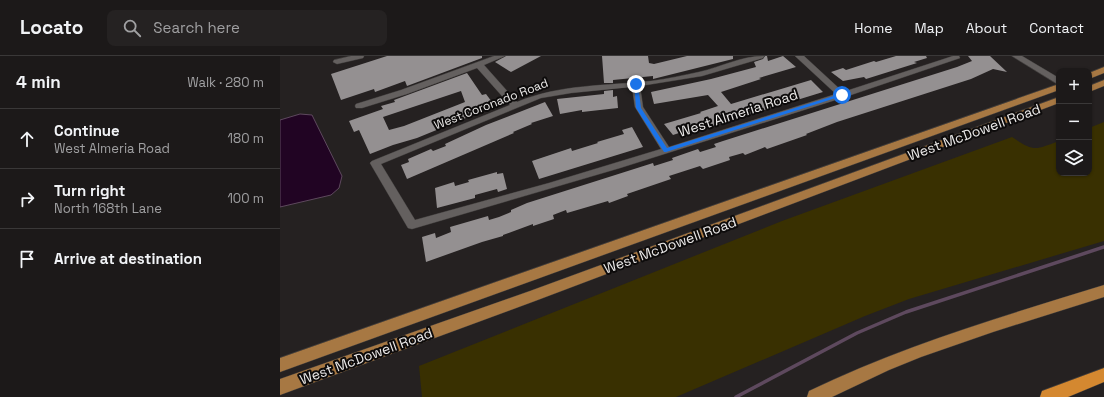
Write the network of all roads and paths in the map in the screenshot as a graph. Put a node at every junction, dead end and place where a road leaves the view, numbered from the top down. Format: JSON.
{"nodes":[{"id":1,"x":360,"y":56,"type":"edge"},
{"id":2,"x":501,"y":56,"type":"edge"},
{"id":3,"x":760,"y":56,"type":"edge"},
{"id":4,"x":799,"y":56,"type":"edge"},
{"id":5,"x":1016,"y":56,"type":"edge"},
{"id":6,"x":954,"y":57,"type":"edge"},
{"id":7,"x":337,"y":62,"type":"dead end"},
{"id":8,"x":479,"y":65,"type":"junction"},
{"id":9,"x":1104,"y":70,"type":"edge"},
{"id":10,"x":1092,"y":75,"type":"edge"},
{"id":11,"x":1056,"y":80,"type":"edge"},
{"id":12,"x":1104,"y":83,"type":"edge"},
{"id":13,"x":636,"y":84,"type":"junction"},
{"id":14,"x":1056,"y":88,"type":"edge"},
{"id":15,"x":1092,"y":88,"type":"edge"},
{"id":16,"x":842,"y":95,"type":"junction"},
{"id":17,"x":1056,"y":101,"type":"edge"},
{"id":18,"x":359,"y":106,"type":"dead end"},
{"id":19,"x":516,"y":106,"type":"junction"},
{"id":20,"x":666,"y":150,"type":"junction"},
{"id":21,"x":412,"y":225,"type":"joint"},
{"id":22,"x":1104,"y":291,"type":"edge"},
{"id":23,"x":280,"y":365,"type":"edge"},
{"id":24,"x":1104,"y":375,"type":"edge"},
{"id":25,"x":280,"y":387,"type":"edge"},
{"id":26,"x":815,"y":397,"type":"edge"},
{"id":27,"x":1048,"y":397,"type":"edge"}],
"edges":[{"from":1,"to":7,"type":"street"},
{"from":2,"to":8,"type":"street"},
{"from":3,"to":13,"type":"street","name":"West Coronado Road"},
{"from":4,"to":16,"type":"street"},
{"from":5,"to":11,"type":"street"},
{"from":6,"to":16,"type":"street","name":"West Almeria Road"},
{"from":8,"to":18,"type":"street"},
{"from":8,"to":19,"type":"street"},
{"from":9,"to":10,"type":"main road"},
{"from":12,"to":15,"type":"main road"},
{"from":13,"to":19,"type":"street","name":"West Coronado Road"},
{"from":13,"to":20,"type":"street"},
{"from":14,"to":23,"type":"main road","name":"West McDowell Road"},
{"from":16,"to":20,"type":"street","name":"West Almeria Road"},
{"from":17,"to":25,"type":"main road","name":"West McDowell Road"},
{"from":19,"to":21,"type":"street","name":"West Coronado Road"},
{"from":20,"to":21,"type":"street","name":"West Almeria Road"},
{"from":22,"to":26,"type":"main road"},
{"from":24,"to":27,"type":"highway"}]}
